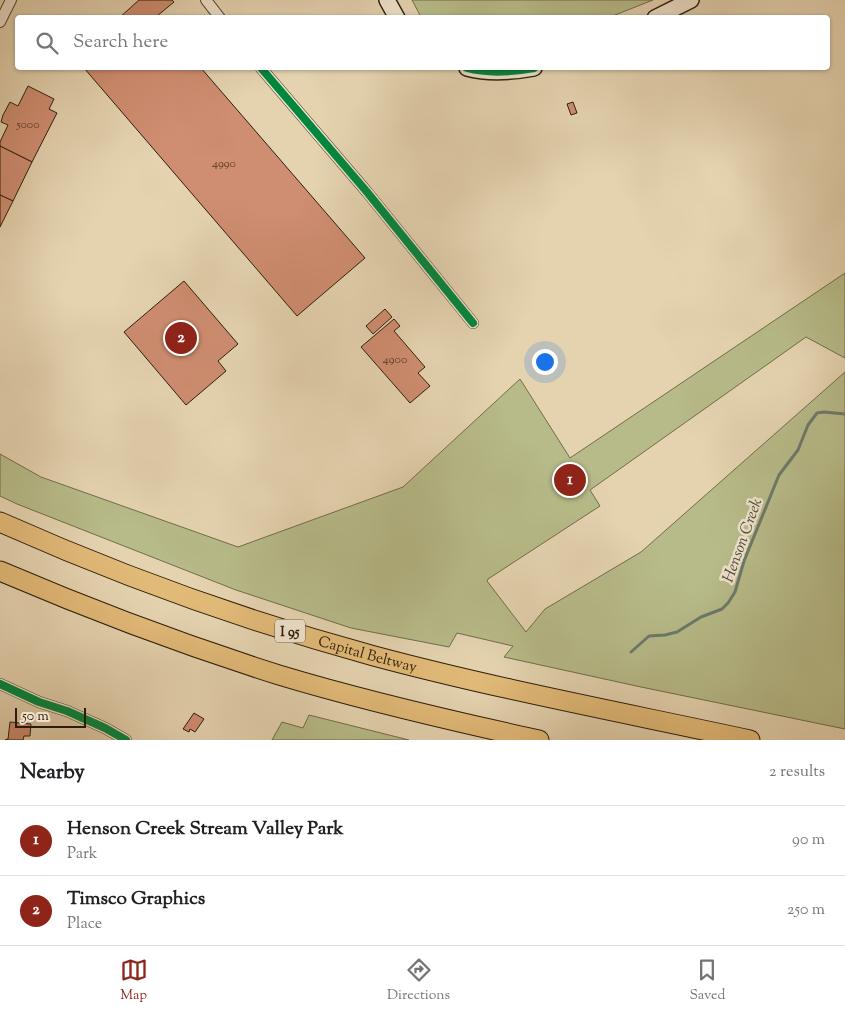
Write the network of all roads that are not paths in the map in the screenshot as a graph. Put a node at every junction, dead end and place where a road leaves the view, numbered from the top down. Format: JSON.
{"nodes":[{"id":1,"x":11,"y":0,"type":"edge"},
{"id":2,"x":206,"y":0,"type":"edge"},
{"id":3,"x":387,"y":0,"type":"edge"},
{"id":4,"x":692,"y":0,"type":"edge"},
{"id":5,"x":218,"y":15,"type":"edge"},
{"id":6,"x":395,"y":15,"type":"edge"},
{"id":7,"x":661,"y":15,"type":"edge"},
{"id":8,"x":0,"y":22,"type":"edge"},
{"id":9,"x":263,"y":70,"type":"edge"},
{"id":10,"x":482,"y":70,"type":"edge"},
{"id":11,"x":522,"y":70,"type":"edge"},
{"id":12,"x":473,"y":323,"type":"dead end"},
{"id":13,"x":0,"y":522,"type":"edge"},
{"id":14,"x":0,"y":570,"type":"edge"},
{"id":15,"x":0,"y":684,"type":"edge"},
{"id":16,"x":126,"y":740,"type":"edge"},
{"id":17,"x":539,"y":740,"type":"edge"},
{"id":18,"x":750,"y":740,"type":"edge"}],
"edges":[{"from":1,"to":8,"type":"street"},
{"from":2,"to":5,"type":"street"},
{"from":3,"to":6,"type":"street"},
{"from":4,"to":7,"type":"street"},
{"from":9,"to":12,"type":"street"},
{"from":10,"to":11,"type":"street"},
{"from":13,"to":18,"type":"highway","name":"Capital Beltway","number":"I 95"},
{"from":14,"to":17,"type":"highway"},
{"from":15,"to":16,"type":"street"}]}
